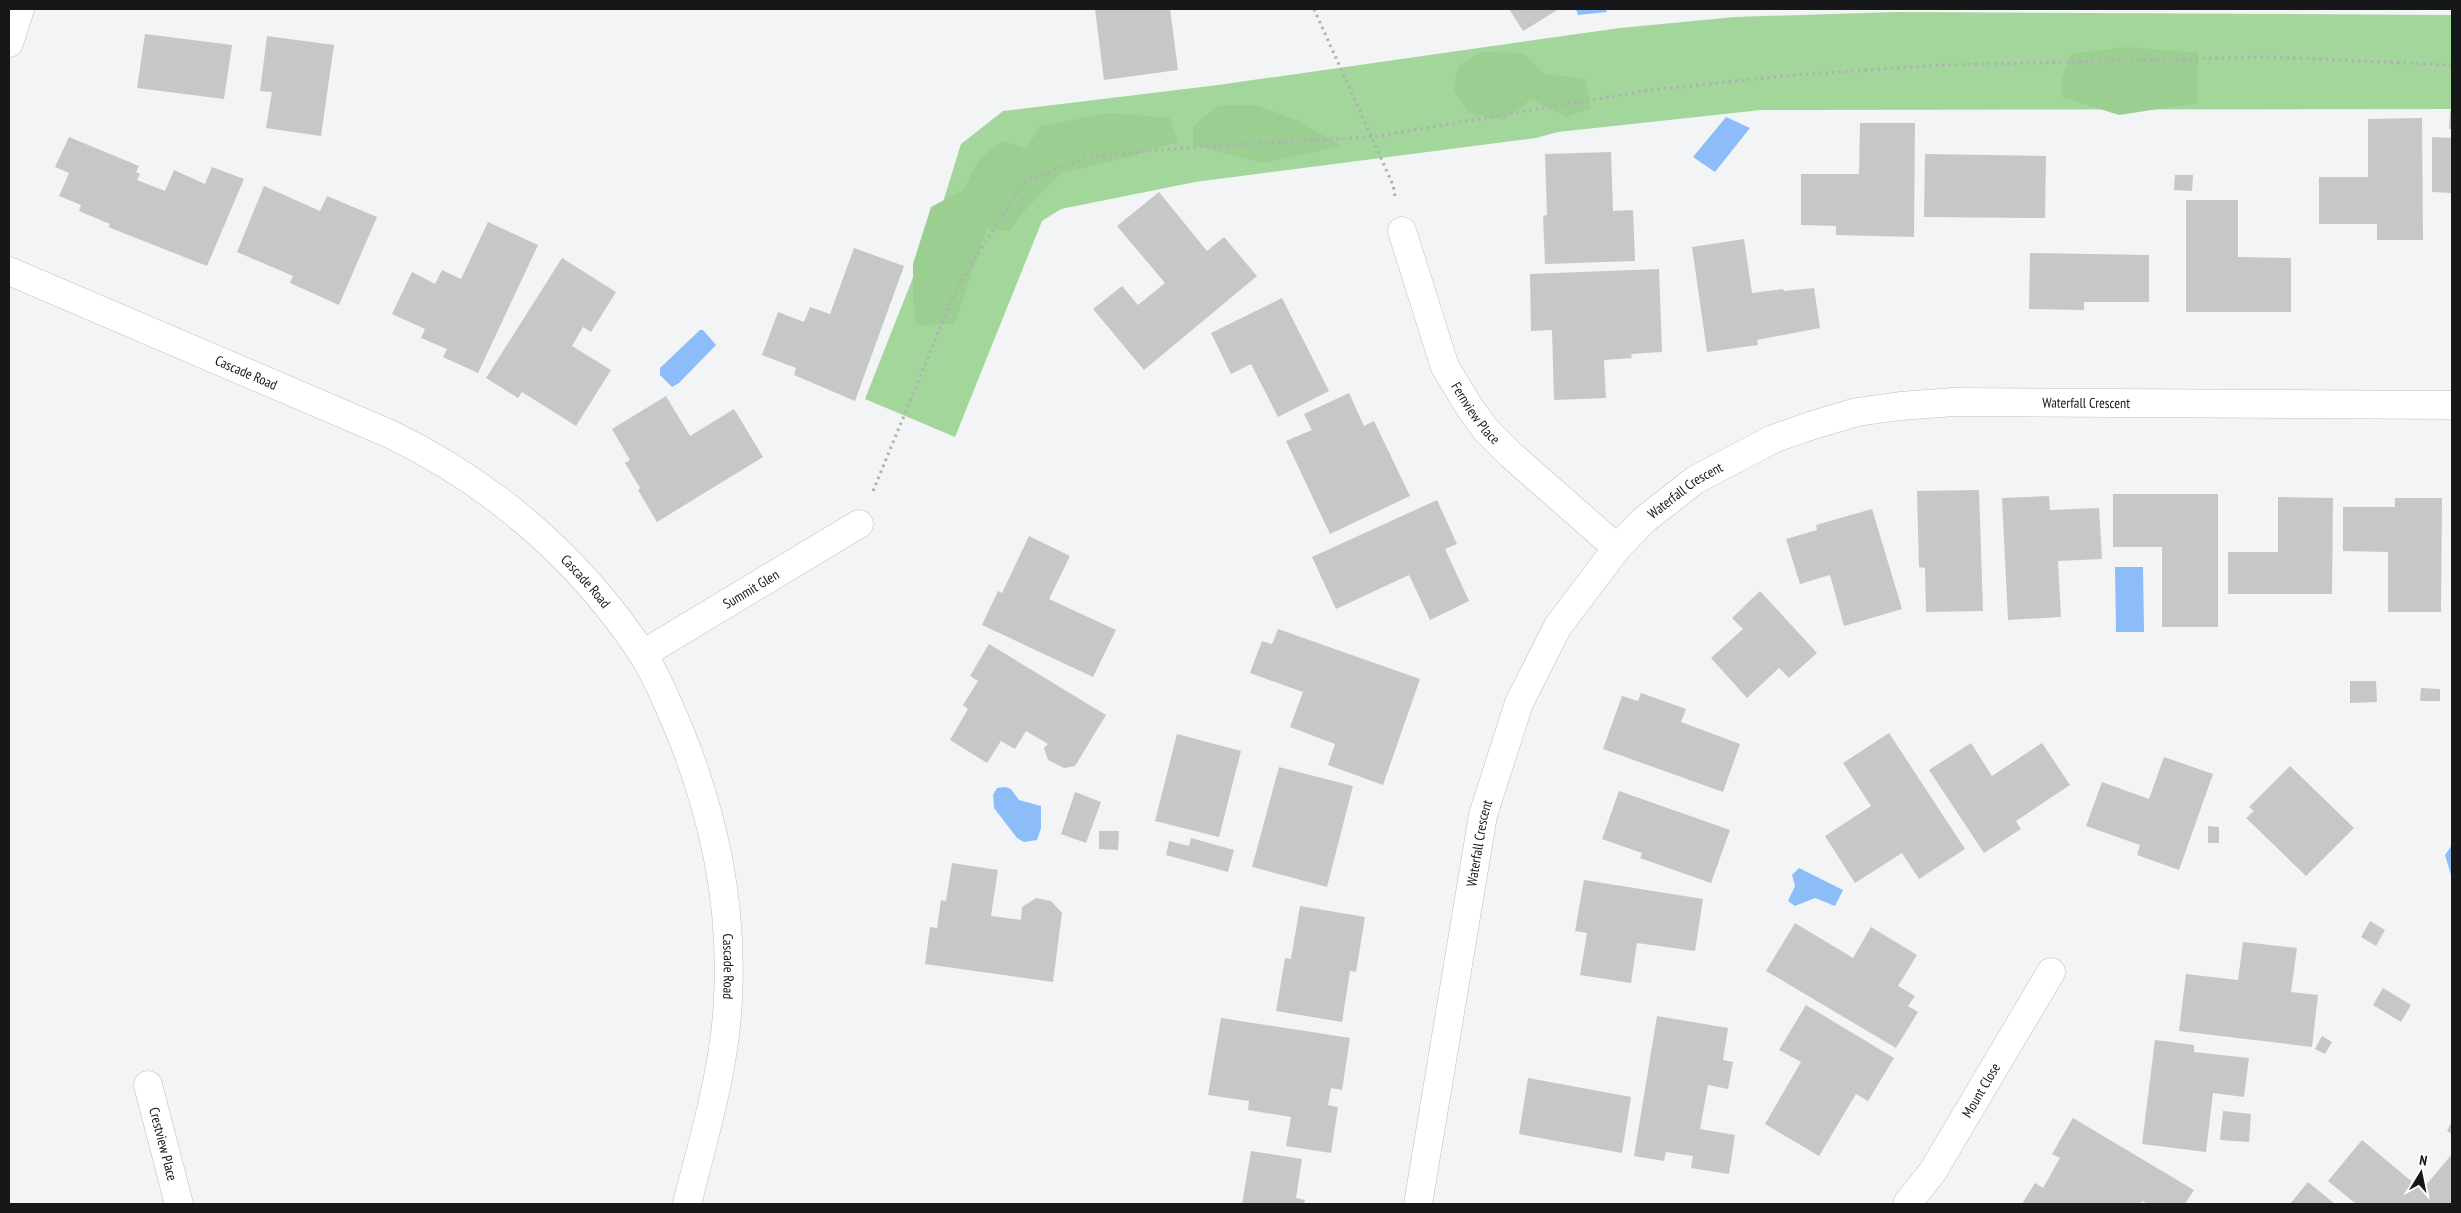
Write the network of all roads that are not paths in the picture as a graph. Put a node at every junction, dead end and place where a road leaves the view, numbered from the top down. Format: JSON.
{"nodes":[{"id":1,"x":20,"y":9,"type":"edge"},
{"id":2,"x":9,"y":43,"type":"edge"},
{"id":3,"x":1402,"y":231,"type":"road end"},
{"id":4,"x":9,"y":271,"type":"edge"},
{"id":5,"x":2452,"y":405,"type":"edge"},
{"id":6,"x":860,"y":524,"type":"road end"},
{"id":7,"x":1616,"y":548,"type":"junction"},
{"id":8,"x":643,"y":654,"type":"junction"},
{"id":9,"x":2051,"y":972,"type":"dead end"},
{"id":10,"x":148,"y":1085,"type":"dead end"},
{"id":11,"x":179,"y":1204,"type":"edge"},
{"id":12,"x":687,"y":1204,"type":"edge"},
{"id":13,"x":1418,"y":1204,"type":"edge"},
{"id":14,"x":1907,"y":1204,"type":"edge"}],
"edges":[{"from":1,"to":2,"type":"street"},
{"from":3,"to":7,"type":"street","name":"Fernview Place"},
{"from":4,"to":8,"type":"street","name":"Cascade Road"},
{"from":5,"to":7,"type":"street","name":"Waterfall Crescent"},
{"from":6,"to":8,"type":"street","name":"Summit Glen"},
{"from":7,"to":13,"type":"street","name":"Waterfall Crescent"},
{"from":8,"to":12,"type":"street","name":"Cascade Road"},
{"from":9,"to":14,"type":"street","name":"Mount Close"},
{"from":10,"to":11,"type":"street","name":"Crestview Place"}]}
